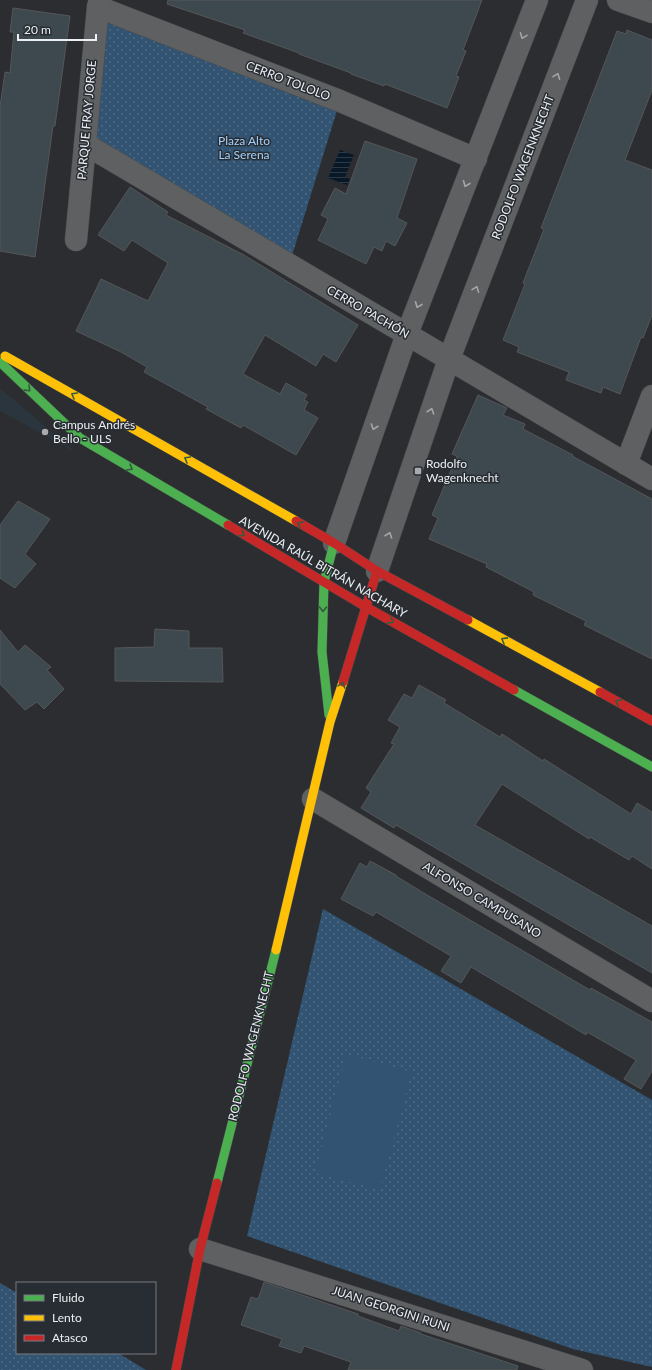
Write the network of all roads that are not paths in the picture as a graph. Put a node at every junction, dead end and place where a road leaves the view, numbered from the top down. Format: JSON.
{"nodes":[{"id":1,"x":537,"y":0,"type":"edge"},
{"id":2,"x":587,"y":0,"type":"edge"},
{"id":3,"x":618,"y":0,"type":"edge"},
{"id":4,"x":99,"y":3,"type":"edge"},
{"id":5,"x":652,"y":12,"type":"edge"},
{"id":6,"x":85,"y":144,"type":"junction"},
{"id":7,"x":476,"y":159,"type":"junction"},
{"id":8,"x":76,"y":240,"type":"dead end"},
{"id":9,"x":407,"y":334,"type":"junction"},
{"id":10,"x":0,"y":353,"type":"edge"},
{"id":11,"x":449,"y":359,"type":"junction"},
{"id":12,"x":0,"y":362,"type":"edge"},
{"id":13,"x":652,"y":396,"type":"edge"},
{"id":14,"x":626,"y":464,"type":"junction"},
{"id":15,"x":652,"y":479,"type":"edge"},
{"id":16,"x":334,"y":543,"type":"junction"},
{"id":17,"x":377,"y":571,"type":"junction"},
{"id":18,"x":324,"y":582,"type":"junction"},
{"id":19,"x":366,"y":607,"type":"junction"},
{"id":20,"x":652,"y":721,"type":"edge"},
{"id":21,"x":330,"y":722,"type":"junction"},
{"id":22,"x":652,"y":767,"type":"edge"},
{"id":23,"x":313,"y":799,"type":"junction"},
{"id":24,"x":652,"y":1001,"type":"edge"},
{"id":25,"x":200,"y":1249,"type":"junction"},
{"id":26,"x":176,"y":1370,"type":"edge"},
{"id":27,"x":582,"y":1370,"type":"edge"}],
"edges":[{"from":1,"to":7,"type":"street","name":"RODOLFO WAGENKNECHT","one_way":true},
{"from":11,"to":2,"type":"street","name":"RODOLFO WAGENKNECHT","one_way":true},
{"from":3,"to":5,"type":"street"},
{"from":4,"to":6,"type":"street","name":"PARQUE FRAY JORGE"},
{"from":4,"to":7,"type":"street","name":"CERRO TOLOLO"},
{"from":6,"to":8,"type":"street","name":"PARQUE FRAY JORGE"},
{"from":6,"to":9,"type":"street","name":"CERRO PACHÓN"},
{"from":7,"to":9,"type":"street","name":"RODOLFO WAGENKNECHT","one_way":true},
{"from":9,"to":11,"type":"street","name":"CERRO PACHÓN"},
{"from":9,"to":16,"type":"street","name":"RODOLFO WAGENKNECHT","one_way":true},
{"from":16,"to":10,"type":"main road","name":"AVENIDA RAÚL BITRÁN NACHARY","one_way":true},
{"from":11,"to":14,"type":"street","name":"CERRO PACHÓN"},
{"from":17,"to":11,"type":"street","name":"RODOLFO WAGENKNECHT","one_way":true},
{"from":12,"to":18,"type":"main road","name":"AVENIDA RAÚL BITRÁN NACHARY","one_way":true},
{"from":13,"to":14,"type":"street"},
{"from":14,"to":15,"type":"street","name":"CERRO PACHÓN"},
{"from":16,"to":17,"type":"main road","name":"AVENIDA RAÚL BITRÁN NACHARY"},
{"from":16,"to":18,"type":"main road","name":"RODOLFO WAGENKNECHT"},
{"from":17,"to":19,"type":"main road","name":"RODOLFO WAGENKNECHT"},
{"from":20,"to":17,"type":"main road","name":"AVENIDA RAÚL BITRÁN NACHARY","one_way":true},
{"from":18,"to":19,"type":"main road","name":"AVENIDA RAÚL BITRÁN NACHARY"},
{"from":18,"to":21,"type":"main road","name":"RODOLFO WAGENKNECHT","one_way":true},
{"from":21,"to":19,"type":"main road","name":"RODOLFO WAGENKNECHT","one_way":true},
{"from":19,"to":22,"type":"main road","name":"AVENIDA RAÚL BITRÁN NACHARY","one_way":true},
{"from":21,"to":23,"type":"main road","name":"RODOLFO WAGENKNECHT"},
{"from":23,"to":24,"type":"street","name":"ALFONSO CAMPUSANO"},
{"from":23,"to":25,"type":"main road","name":"RODOLFO WAGENKNECHT"},
{"from":25,"to":26,"type":"main road","name":"RODOLFO WAGENKNECHT"},
{"from":25,"to":27,"type":"street","name":"JUAN GEORGINI RUNI"}]}
